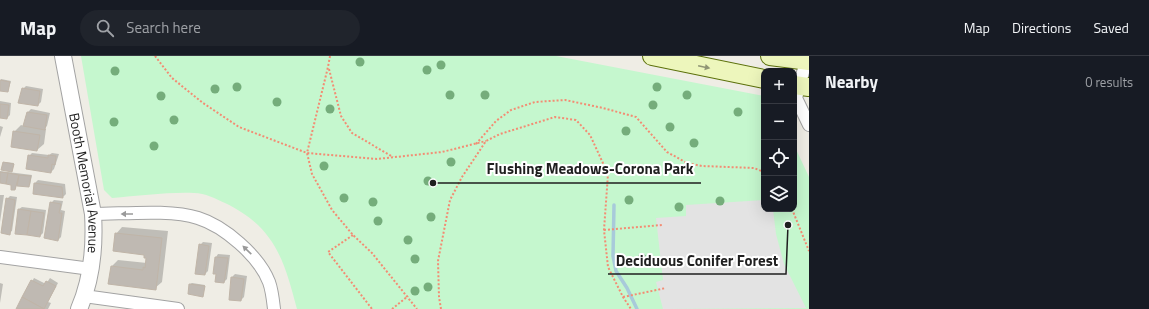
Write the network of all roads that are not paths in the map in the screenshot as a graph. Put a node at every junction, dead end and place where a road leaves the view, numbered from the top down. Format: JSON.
{"nodes":[{"id":1,"x":63,"y":56,"type":"edge"},
{"id":2,"x":652,"y":56,"type":"edge"},
{"id":3,"x":770,"y":56,"type":"edge"},
{"id":4,"x":808,"y":61,"type":"edge"},
{"id":5,"x":761,"y":78,"type":"edge"},
{"id":6,"x":801,"y":86,"type":"edge"},
{"id":7,"x":809,"y":125,"type":"edge"},
{"id":8,"x":94,"y":214,"type":"junction"},
{"id":9,"x":0,"y":257,"type":"edge"},
{"id":10,"x":91,"y":269,"type":"junction"},
{"id":11,"x":82,"y":303,"type":"edge"},
{"id":12,"x":178,"y":309,"type":"edge"},
{"id":13,"x":274,"y":309,"type":"edge"}],
"edges":[{"from":1,"to":8,"type":"street","name":"Booth Memorial Avenue"},
{"from":2,"to":5,"type":"main road","one_way":true},
{"from":3,"to":4,"type":"main road"},
{"from":4,"to":6,"type":"street"},
{"from":6,"to":7,"type":"street"},
{"from":8,"to":10,"type":"street","name":"Booth Memorial Avenue"},
{"from":13,"to":8,"type":"street","one_way":true},
{"from":9,"to":10,"type":"street"},
{"from":10,"to":11,"type":"street","name":"Booth Memorial Avenue"},
{"from":11,"to":12,"type":"street"}]}
